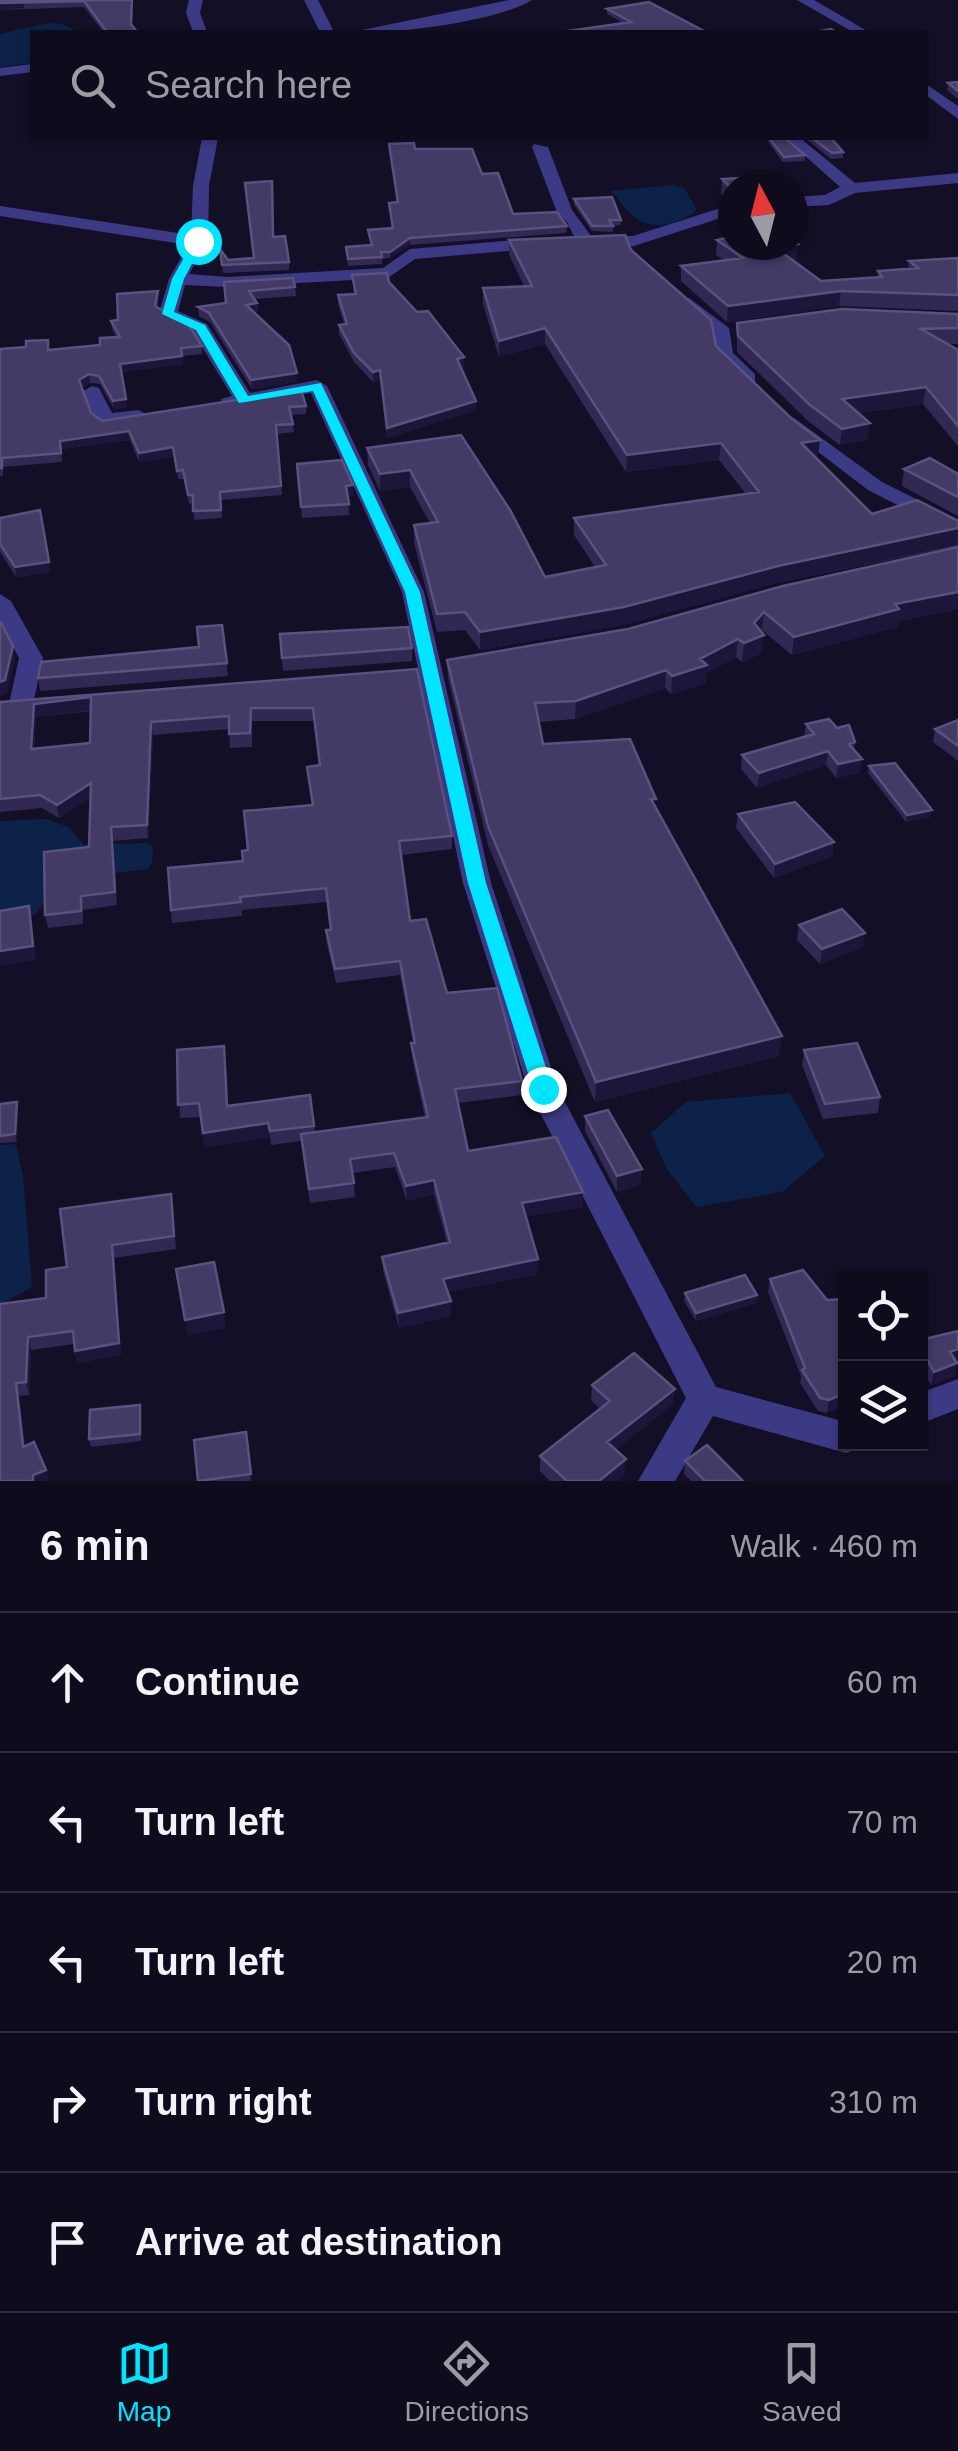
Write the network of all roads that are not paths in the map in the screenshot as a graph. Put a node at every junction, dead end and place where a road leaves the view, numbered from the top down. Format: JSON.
{"nodes":[{"id":1,"x":196,"y":0,"type":"edge"},
{"id":2,"x":311,"y":0,"type":"edge"},
{"id":3,"x":524,"y":0,"type":"edge"},
{"id":4,"x":804,"y":0,"type":"edge"},
{"id":5,"x":199,"y":30,"type":"edge"},
{"id":6,"x":326,"y":30,"type":"edge"},
{"id":7,"x":373,"y":30,"type":"edge"},
{"id":8,"x":858,"y":30,"type":"edge"},
{"id":9,"x":30,"y":68,"type":"edge"},
{"id":10,"x":0,"y":72,"type":"edge"},
{"id":11,"x":928,"y":90,"type":"edge"},
{"id":12,"x":958,"y":114,"type":"edge"},
{"id":13,"x":210,"y":140,"type":"edge"},
{"id":14,"x":794,"y":140,"type":"edge"},
{"id":15,"x":540,"y":146,"type":"dead end"},
{"id":16,"x":958,"y":178,"type":"edge"},
{"id":17,"x":851,"y":188,"type":"junction"},
{"id":18,"x":808,"y":201,"type":"edge"},
{"id":19,"x":0,"y":210,"type":"edge"},
{"id":20,"x":718,"y":215,"type":"edge"},
{"id":21,"x":584,"y":240,"type":"junction"},
{"id":22,"x":198,"y":241,"type":"junction"},
{"id":23,"x":178,"y":279,"type":"junction"},
{"id":24,"x":667,"y":283,"type":"edge"},
{"id":25,"x":92,"y":392,"type":"dead end"},
{"id":26,"x":244,"y":400,"type":"junction"},
{"id":27,"x":209,"y":406,"type":"edge"},
{"id":28,"x":157,"y":413,"type":"edge"},
{"id":29,"x":958,"y":530,"type":"edge"},
{"id":30,"x":0,"y":601,"type":"edge"},
{"id":31,"x":21,"y":704,"type":"edge"},
{"id":32,"x":958,"y":1394,"type":"edge"},
{"id":33,"x":704,"y":1399,"type":"junction"},
{"id":34,"x":928,"y":1407,"type":"edge"},
{"id":35,"x":838,"y":1436,"type":"edge"},
{"id":36,"x":656,"y":1481,"type":"edge"}],
"edges":[{"from":1,"to":5,"type":"street"},
{"from":2,"to":6,"type":"street"},
{"from":3,"to":7,"type":"street"},
{"from":4,"to":8,"type":"street"},
{"from":9,"to":10,"type":"street"},
{"from":11,"to":12,"type":"street"},
{"from":13,"to":22,"type":"street"},
{"from":14,"to":17,"type":"street"},
{"from":15,"to":21,"type":"street"},
{"from":16,"to":17,"type":"street"},
{"from":17,"to":18,"type":"street"},
{"from":19,"to":22,"type":"street"},
{"from":20,"to":21,"type":"street"},
{"from":21,"to":23,"type":"street"},
{"from":22,"to":23,"type":"street"},
{"from":23,"to":26,"type":"street"},
{"from":24,"to":29,"type":"street"},
{"from":25,"to":28,"type":"street"},
{"from":26,"to":27,"type":"street"},
{"from":26,"to":33,"type":"street"},
{"from":30,"to":31,"type":"street"},
{"from":32,"to":34,"type":"street"},
{"from":33,"to":35,"type":"street"},
{"from":33,"to":36,"type":"street"}]}
